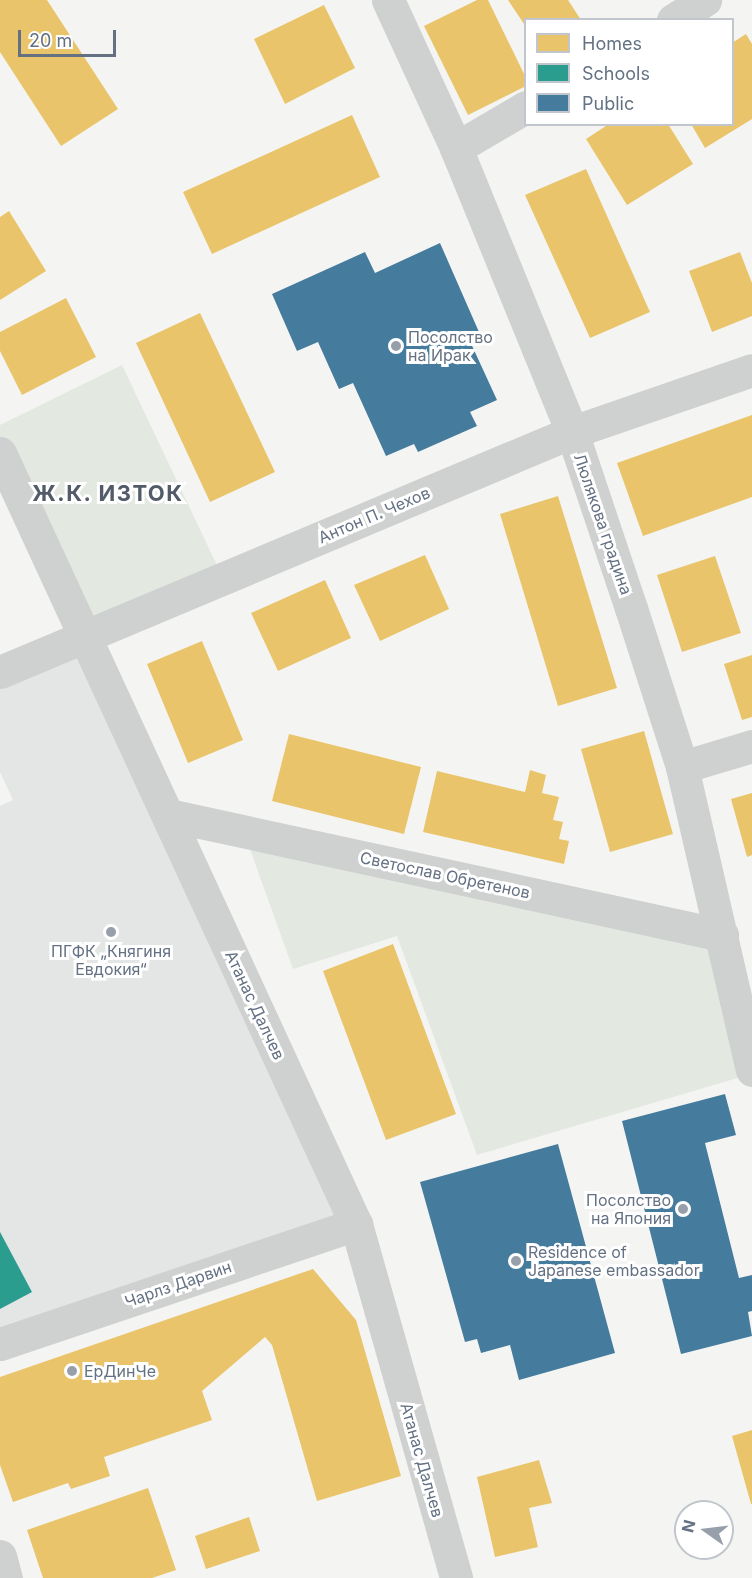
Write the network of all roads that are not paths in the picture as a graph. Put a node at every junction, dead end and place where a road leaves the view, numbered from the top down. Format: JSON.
{"nodes":[{"id":1,"x":388,"y":0,"type":"edge"},
{"id":2,"x":705,"y":0,"type":"edge"},
{"id":3,"x":676,"y":18,"type":"edge"},
{"id":4,"x":524,"y":108,"type":"edge"},
{"id":5,"x":456,"y":148,"type":"junction"},
{"id":6,"x":752,"y":370,"type":"edge"},
{"id":7,"x":572,"y":432,"type":"junction"},
{"id":8,"x":0,"y":453,"type":"edge"},
{"id":9,"x":86,"y":636,"type":"junction"},
{"id":10,"x":0,"y":672,"type":"edge"},
{"id":11,"x":752,"y":746,"type":"edge"},
{"id":12,"x":682,"y":767,"type":"junction"},
{"id":13,"x":168,"y":815,"type":"junction"},
{"id":14,"x":722,"y":935,"type":"junction"},
{"id":15,"x":752,"y":1070,"type":"edge"},
{"id":16,"x":356,"y":1224,"type":"junction"},
{"id":17,"x":0,"y":1344,"type":"edge"},
{"id":18,"x":0,"y":1556,"type":"edge"},
{"id":19,"x":6,"y":1578,"type":"edge"},
{"id":20,"x":456,"y":1578,"type":"edge"}],
"edges":[{"from":1,"to":5,"type":"street","name":"Люлякова градина"},
{"from":2,"to":3,"type":"street"},
{"from":4,"to":5,"type":"street"},
{"from":5,"to":7,"type":"street","name":"Люлякова градина"},
{"from":6,"to":7,"type":"street","name":"Антон П. Чехов"},
{"from":7,"to":9,"type":"street","name":"Антон П. Чехов"},
{"from":7,"to":12,"type":"street","name":"Люлякова градина"},
{"from":8,"to":9,"type":"street","name":"Атанас Далчев"},
{"from":9,"to":10,"type":"street","name":"Антон П. Чехов"},
{"from":9,"to":13,"type":"street","name":"Атанас Далчев"},
{"from":11,"to":12,"type":"street"},
{"from":12,"to":14,"type":"street","name":"Люлякова градина"},
{"from":13,"to":14,"type":"street","name":"Светослав Обретенов"},
{"from":13,"to":16,"type":"street","name":"Атанас Далчев"},
{"from":14,"to":15,"type":"street","name":"Люлякова градина"},
{"from":16,"to":17,"type":"street","name":"Чарлз Дарвин"},
{"from":16,"to":20,"type":"street","name":"Атанас Далчев"},
{"from":18,"to":19,"type":"street"}]}
